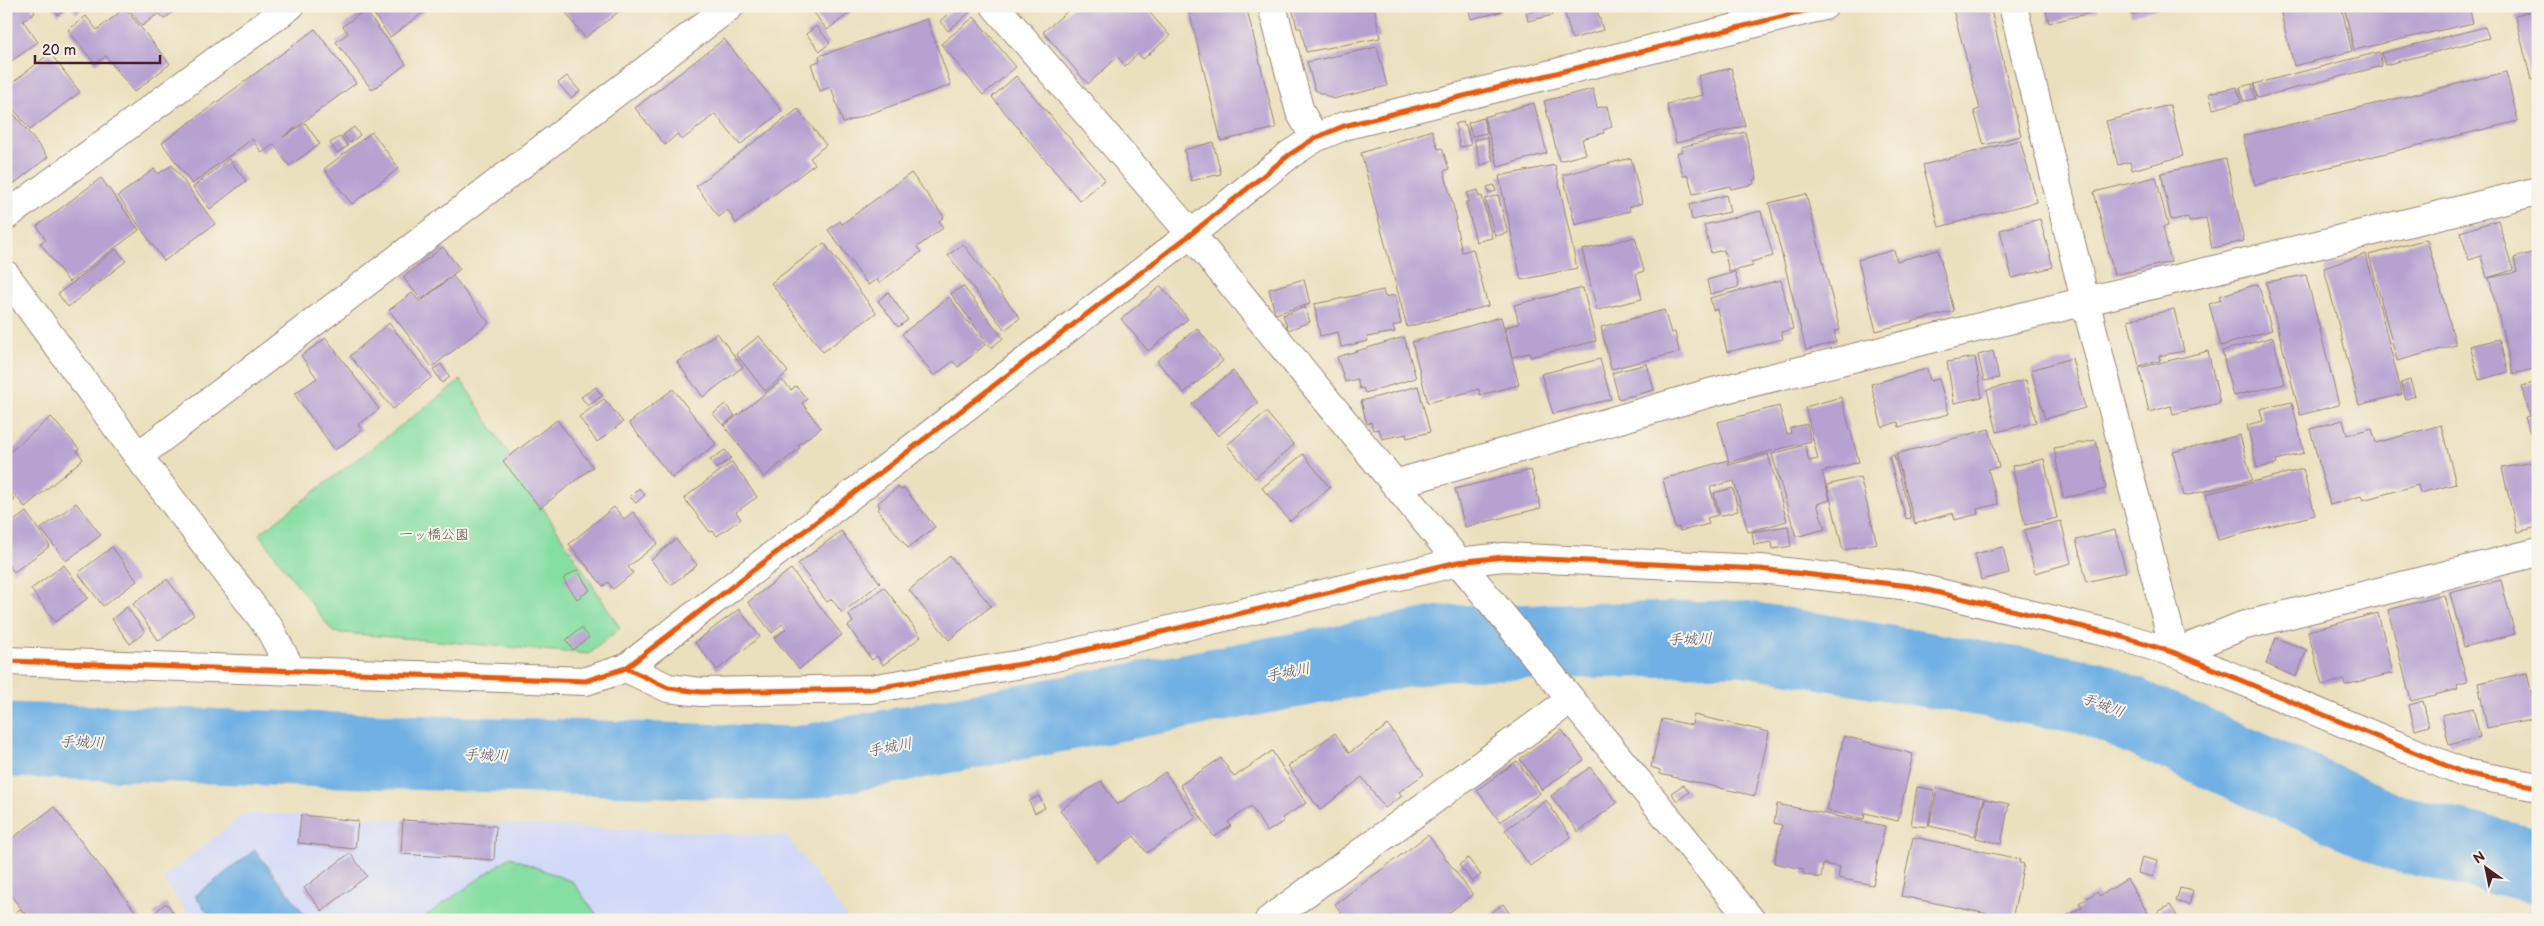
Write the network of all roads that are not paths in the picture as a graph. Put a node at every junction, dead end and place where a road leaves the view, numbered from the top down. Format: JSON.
{"nodes":[{"id":1,"x":290,"y":6,"type":"edge"},
{"id":2,"x":730,"y":6,"type":"edge"},
{"id":3,"x":995,"y":6,"type":"edge"},
{"id":4,"x":1272,"y":6,"type":"edge"},
{"id":5,"x":1824,"y":6,"type":"edge"},
{"id":6,"x":2013,"y":6,"type":"edge"},
{"id":7,"x":1315,"y":138,"type":"junction"},
{"id":8,"x":2538,"y":191,"type":"edge"},
{"id":9,"x":6,"y":216,"type":"edge"},
{"id":10,"x":1191,"y":234,"type":"junction"},
{"id":11,"x":6,"y":275,"type":"edge"},
{"id":12,"x":2085,"y":300,"type":"junction"},
{"id":13,"x":138,"y":456,"type":"junction"},
{"id":14,"x":1395,"y":484,"type":"junction"},
{"id":15,"x":2538,"y":552,"type":"edge"},
{"id":16,"x":1458,"y":562,"type":"junction"},
{"id":17,"x":2175,"y":653,"type":"junction"},
{"id":18,"x":6,"y":661,"type":"edge"},
{"id":19,"x":626,"y":668,"type":"junction"},
{"id":20,"x":291,"y":670,"type":"junction"},
{"id":21,"x":1564,"y":692,"type":"junction"},
{"id":22,"x":2538,"y":787,"type":"edge"},
{"id":23,"x":1269,"y":920,"type":"edge"},
{"id":24,"x":1751,"y":920,"type":"edge"}],
"edges":[{"from":1,"to":9,"type":"street"},
{"from":2,"to":13,"type":"street"},
{"from":3,"to":10,"type":"street"},
{"from":4,"to":7,"type":"street"},
{"from":5,"to":7,"type":"street"},
{"from":6,"to":12,"type":"street"},
{"from":7,"to":10,"type":"street"},
{"from":8,"to":12,"type":"street"},
{"from":10,"to":14,"type":"street"},
{"from":10,"to":19,"type":"street"},
{"from":11,"to":13,"type":"street"},
{"from":12,"to":14,"type":"street"},
{"from":12,"to":17,"type":"street"},
{"from":13,"to":20,"type":"street"},
{"from":14,"to":16,"type":"street"},
{"from":15,"to":17,"type":"street"},
{"from":16,"to":17,"type":"street"},
{"from":16,"to":19,"type":"street"},
{"from":16,"to":21,"type":"street"},
{"from":17,"to":22,"type":"street"},
{"from":18,"to":20,"type":"street"},
{"from":19,"to":20,"type":"street"},
{"from":21,"to":23,"type":"street"},
{"from":21,"to":24,"type":"street"}]}
